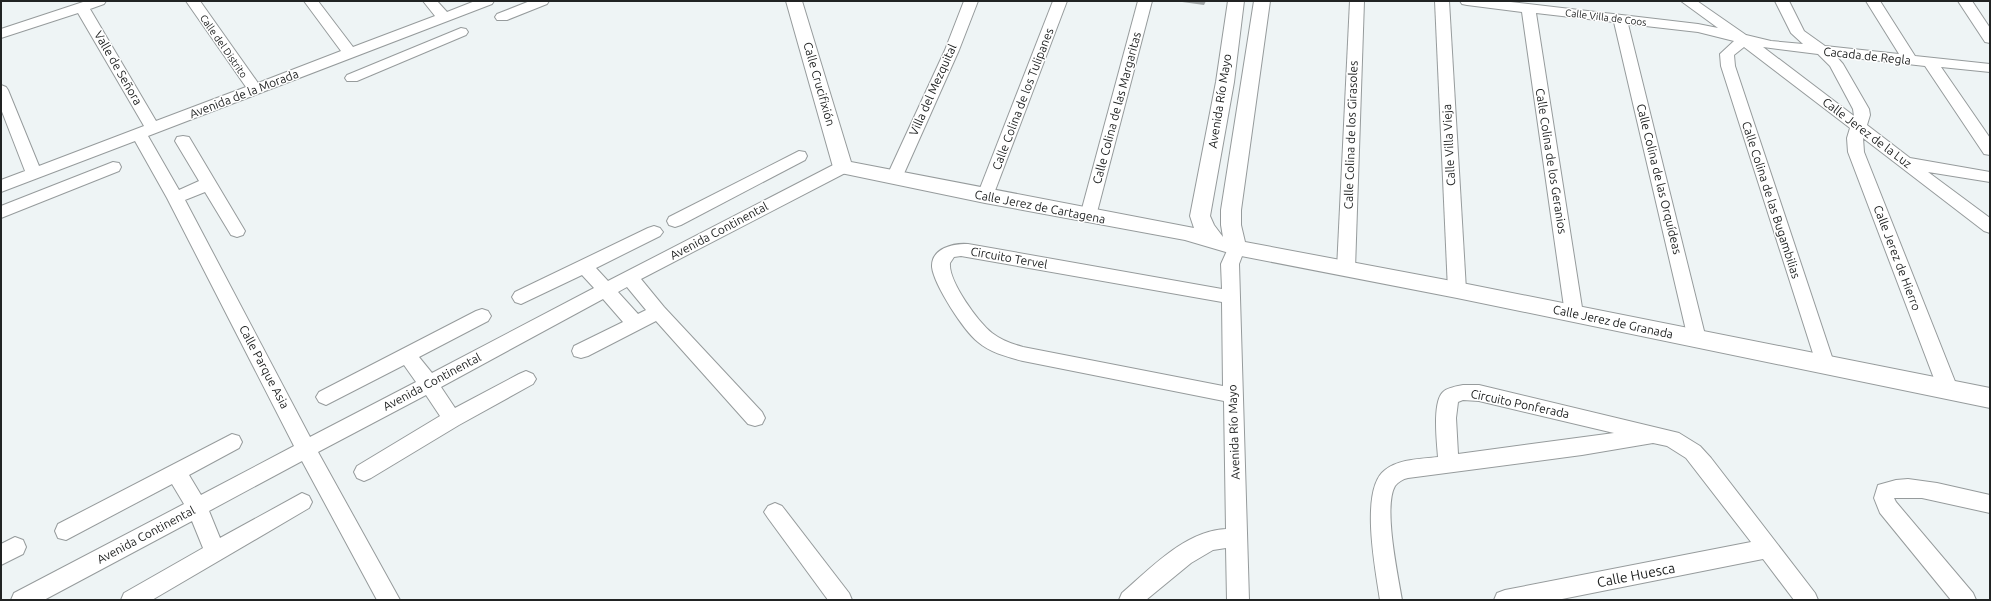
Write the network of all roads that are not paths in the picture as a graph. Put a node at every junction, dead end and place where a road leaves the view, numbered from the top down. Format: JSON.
{"nodes":[{"id":1,"x":99,"y":1,"type":"edge"},
{"id":2,"x":193,"y":1,"type":"edge"},
{"id":3,"x":310,"y":1,"type":"edge"},
{"id":4,"x":430,"y":1,"type":"edge"},
{"id":5,"x":487,"y":1,"type":"edge"},
{"id":6,"x":542,"y":1,"type":"edge"},
{"id":7,"x":794,"y":1,"type":"edge"},
{"id":8,"x":971,"y":1,"type":"edge"},
{"id":9,"x":1060,"y":1,"type":"edge"},
{"id":10,"x":1145,"y":1,"type":"edge"},
{"id":11,"x":1236,"y":1,"type":"edge"},
{"id":12,"x":1262,"y":1,"type":"edge"},
{"id":13,"x":1357,"y":1,"type":"edge"},
{"id":14,"x":1442,"y":1,"type":"edge"},
{"id":15,"x":1468,"y":1,"type":"edge"},
{"id":16,"x":1688,"y":1,"type":"edge"},
{"id":17,"x":1782,"y":1,"type":"edge"},
{"id":18,"x":1873,"y":1,"type":"edge"},
{"id":19,"x":1965,"y":1,"type":"edge"},
{"id":20,"x":82,"y":7,"type":"junction"},
{"id":21,"x":1528,"y":8,"type":"junction"},
{"id":22,"x":444,"y":17,"type":"junction"},
{"id":23,"x":502,"y":17,"type":"dead end"},
{"id":24,"x":1620,"y":19,"type":"junction"},
{"id":25,"x":416,"y":28,"type":"junction"},
{"id":26,"x":461,"y":32,"type":"dead end"},
{"id":27,"x":1,"y":34,"type":"edge"},
{"id":28,"x":1990,"y":39,"type":"edge"},
{"id":29,"x":1744,"y":40,"type":"junction"},
{"id":30,"x":432,"y":44,"type":"junction"},
{"id":31,"x":1824,"y":52,"type":"junction"},
{"id":32,"x":350,"y":53,"type":"junction"},
{"id":33,"x":1911,"y":60,"type":"junction"},
{"id":34,"x":1930,"y":62,"type":"junction"},
{"id":35,"x":1990,"y":68,"type":"edge"},
{"id":36,"x":352,"y":78,"type":"dead end"},
{"id":37,"x":1,"y":90,"type":"edge"},
{"id":38,"x":255,"y":90,"type":"junction"},
{"id":39,"x":1857,"y":126,"type":"junction"},
{"id":40,"x":146,"y":131,"type":"junction"},
{"id":41,"x":183,"y":141,"type":"dead end"},
{"id":42,"x":1990,"y":150,"type":"edge"},
{"id":43,"x":799,"y":156,"type":"dead end"},
{"id":44,"x":1906,"y":163,"type":"junction"},
{"id":45,"x":61,"y":164,"type":"junction"},
{"id":46,"x":113,"y":167,"type":"dead end"},
{"id":47,"x":843,"y":167,"type":"junction"},
{"id":48,"x":34,"y":174,"type":"junction"},
{"id":49,"x":1990,"y":177,"type":"edge"},
{"id":50,"x":894,"y":178,"type":"junction"},
{"id":51,"x":208,"y":184,"type":"junction"},
{"id":52,"x":70,"y":185,"type":"junction"},
{"id":53,"x":1,"y":186,"type":"edge"},
{"id":54,"x":734,"y":191,"type":"junction"},
{"id":55,"x":985,"y":196,"type":"junction"},
{"id":56,"x":175,"y":198,"type":"junction"},
{"id":57,"x":757,"y":211,"type":"junction"},
{"id":58,"x":1,"y":212,"type":"edge"},
{"id":59,"x":1088,"y":216,"type":"junction"},
{"id":60,"x":675,"y":221,"type":"dead end"},
{"id":61,"x":1990,"y":227,"type":"edge"},
{"id":62,"x":237,"y":231,"type":"dead end"},
{"id":63,"x":654,"y":232,"type":"dead end"},
{"id":64,"x":1215,"y":242,"type":"junction"},
{"id":65,"x":1233,"y":256,"type":"junction"},
{"id":66,"x":584,"y":266,"type":"junction"},
{"id":67,"x":1346,"y":269,"type":"junction"},
{"id":68,"x":630,"y":278,"type":"junction"},
{"id":69,"x":606,"y":290,"type":"junction"},
{"id":70,"x":1457,"y":290,"type":"junction"},
{"id":71,"x":522,"y":297,"type":"dead end"},
{"id":72,"x":1231,"y":298,"type":"junction"},
{"id":73,"x":658,"y":312,"type":"junction"},
{"id":74,"x":1574,"y":314,"type":"junction"},
{"id":75,"x":482,"y":316,"type":"dead end"},
{"id":76,"x":636,"y":324,"type":"junction"},
{"id":77,"x":1697,"y":339,"type":"junction"},
{"id":78,"x":581,"y":351,"type":"dead end"},
{"id":79,"x":407,"y":355,"type":"junction"},
{"id":80,"x":1826,"y":366,"type":"junction"},
{"id":81,"x":526,"y":379,"type":"dead end"},
{"id":82,"x":429,"y":384,"type":"junction"},
{"id":83,"x":1948,"y":389,"type":"junction"},
{"id":84,"x":1232,"y":395,"type":"junction"},
{"id":85,"x":326,"y":398,"type":"dead end"},
{"id":86,"x":1990,"y":398,"type":"edge"},
{"id":87,"x":756,"y":418,"type":"dead end"},
{"id":88,"x":452,"y":419,"type":"junction"},
{"id":89,"x":1657,"y":435,"type":"junction"},
{"id":90,"x":232,"y":442,"type":"dead end"},
{"id":91,"x":306,"y":449,"type":"junction"},
{"id":92,"x":1448,"y":464,"type":"junction"},
{"id":93,"x":364,"y":472,"type":"dead end"},
{"id":94,"x":177,"y":473,"type":"junction"},
{"id":95,"x":302,"y":502,"type":"dead end"},
{"id":96,"x":1990,"y":504,"type":"edge"},
{"id":97,"x":196,"y":508,"type":"junction"},
{"id":98,"x":775,"y":512,"type":"dead end"},
{"id":99,"x":66,"y":531,"type":"dead end"},
{"id":100,"x":1237,"y":538,"type":"junction"},
{"id":101,"x":1767,"y":550,"type":"junction"},
{"id":102,"x":215,"y":552,"type":"junction"},
{"id":103,"x":22,"y":600,"type":"edge"},
{"id":104,"x":132,"y":600,"type":"edge"},
{"id":105,"x":389,"y":600,"type":"edge"},
{"id":106,"x":842,"y":600,"type":"edge"},
{"id":107,"x":1130,"y":600,"type":"edge"},
{"id":108,"x":1238,"y":600,"type":"edge"},
{"id":109,"x":1391,"y":600,"type":"edge"},
{"id":110,"x":1505,"y":600,"type":"edge"},
{"id":111,"x":1807,"y":600,"type":"edge"},
{"id":112,"x":1965,"y":600,"type":"edge"}],
"edges":[{"from":1,"to":20,"type":"street"},
{"from":2,"to":38,"type":"street","name":"Calle del Distrito"},
{"from":3,"to":32,"type":"street"},
{"from":4,"to":22,"type":"street"},
{"from":5,"to":22,"type":"street","name":"Avenida de la Morada"},
{"from":6,"to":23,"type":"street"},
{"from":7,"to":47,"type":"street","name":"Calle Crucifixión"},
{"from":8,"to":50,"type":"street","name":"Villa del Mezquital"},
{"from":9,"to":55,"type":"street","name":"Calle Colina de los Tulipanes"},
{"from":10,"to":59,"type":"street","name":"Calle Colina de las Margaritas"},
{"from":11,"to":64,"type":"street","name":"Avenida Río Mayo"},
{"from":12,"to":65,"type":"street","name":"Avenida Río Mayo"},
{"from":13,"to":67,"type":"street","name":"Calle Colina de los Girasoles"},
{"from":14,"to":70,"type":"street","name":"Calle Villa Vieja"},
{"from":15,"to":21,"type":"street","name":"Calle Villa de Coos"},
{"from":16,"to":29,"type":"street","name":"Calle Jerez de la Luz"},
{"from":17,"to":31,"type":"street","name":"Calle Jerez de Hierro"},
{"from":18,"to":33,"type":"street"},
{"from":19,"to":28,"type":"street"},
{"from":20,"to":27,"type":"street"},
{"from":20,"to":40,"type":"street","name":"Valle de Señora"},
{"from":21,"to":24,"type":"street","name":"Calle Villa de Coos"},
{"from":21,"to":74,"type":"street","name":"Calle Colina de los Geranios"},
{"from":22,"to":25,"type":"street","name":"Avenida de la Morada"},
{"from":24,"to":29,"type":"street","name":"Calle Villa de Coos"},
{"from":24,"to":77,"type":"street","name":"Calle Colina de las Orquídeas"},
{"from":25,"to":30,"type":"street"},
{"from":25,"to":32,"type":"street","name":"Avenida de la Morada"},
{"from":26,"to":30,"type":"street"},
{"from":29,"to":31,"type":"street","name":"Cacada de Regla"},
{"from":29,"to":39,"type":"street","name":"Calle Jerez de la Luz"},
{"from":29,"to":80,"type":"street","name":"Calle Colina de las Bugambilias"},
{"from":30,"to":36,"type":"street"},
{"from":31,"to":33,"type":"street","name":"Cacada de Regla"},
{"from":31,"to":39,"type":"street","name":"Calle Jerez de Hierro"},
{"from":32,"to":38,"type":"street","name":"Avenida de la Morada"},
{"from":33,"to":34,"type":"street","name":"Cacada de Regla"},
{"from":34,"to":35,"type":"street","name":"Cacada de Regla"},
{"from":34,"to":42,"type":"street"},
{"from":37,"to":48,"type":"street"},
{"from":38,"to":40,"type":"street","name":"Avenida de la Morada"},
{"from":39,"to":44,"type":"street","name":"Calle Jerez de la Luz"},
{"from":39,"to":83,"type":"street","name":"Calle Jerez de Hierro"},
{"from":40,"to":45,"type":"street","name":"Avenida de la Morada"},
{"from":40,"to":56,"type":"street","name":"Calle Parque Asia"},
{"from":41,"to":51,"type":"street"},
{"from":43,"to":54,"type":"street"},
{"from":44,"to":49,"type":"street"},
{"from":44,"to":61,"type":"street","name":"Calle Jerez de la Luz"},
{"from":45,"to":48,"type":"street","name":"Avenida de la Morada"},
{"from":45,"to":52,"type":"street"},
{"from":46,"to":52,"type":"street"},
{"from":47,"to":50,"type":"street","name":"Calle Jerez de Cartagena"},
{"from":47,"to":57,"type":"street","name":"Avenida Continental"},
{"from":48,"to":53,"type":"street","name":"Avenida de la Morada"},
{"from":50,"to":55,"type":"street","name":"Calle Jerez de Cartagena"},
{"from":51,"to":56,"type":"street"},
{"from":51,"to":62,"type":"street"},
{"from":52,"to":58,"type":"street"},
{"from":54,"to":57,"type":"street"},
{"from":54,"to":60,"type":"street"},
{"from":55,"to":59,"type":"street","name":"Calle Jerez de Cartagena"},
{"from":56,"to":91,"type":"street","name":"Calle Parque Asia"},
{"from":57,"to":68,"type":"street","name":"Avenida Continental"},
{"from":59,"to":64,"type":"street","name":"Calle Jerez de Cartagena"},
{"from":63,"to":66,"type":"street"},
{"from":64,"to":65,"type":"street","name":"Calle Jerez de Cartagena"},
{"from":65,"to":67,"type":"street","name":"Calle Jerez de Granada"},
{"from":65,"to":72,"type":"street","name":"Avenida Río Mayo"},
{"from":66,"to":69,"type":"street"},
{"from":66,"to":71,"type":"street"},
{"from":67,"to":70,"type":"street","name":"Calle Jerez de Granada"},
{"from":68,"to":69,"type":"street","name":"Avenida Continental"},
{"from":68,"to":73,"type":"street"},
{"from":69,"to":76,"type":"street"},
{"from":69,"to":82,"type":"street","name":"Avenida Continental"},
{"from":70,"to":74,"type":"street","name":"Calle Jerez de Granada"},
{"from":72,"to":84,"type":"street","name":"Avenida Río Mayo"},
{"from":72,"to":84,"type":"street","name":"Circuito Tervel"},
{"from":73,"to":76,"type":"street"},
{"from":73,"to":87,"type":"street"},
{"from":74,"to":77,"type":"street","name":"Calle Jerez de Granada"},
{"from":75,"to":79,"type":"street"},
{"from":76,"to":78,"type":"street"},
{"from":77,"to":80,"type":"street","name":"Calle Jerez de Granada"},
{"from":79,"to":82,"type":"street"},
{"from":79,"to":85,"type":"street"},
{"from":80,"to":83,"type":"street","name":"Calle Jerez de Granada"},
{"from":81,"to":88,"type":"street"},
{"from":82,"to":88,"type":"street"},
{"from":82,"to":91,"type":"street","name":"Avenida Continental"},
{"from":83,"to":86,"type":"street","name":"Calle Jerez de Granada"},
{"from":84,"to":100,"type":"street","name":"Avenida Río Mayo"},
{"from":88,"to":93,"type":"street"},
{"from":89,"to":92,"type":"street","name":"Circuito Ponferada"},
{"from":89,"to":92,"type":"street","name":"Circuito Ponferada"},
{"from":89,"to":101,"type":"street","name":"Circuito Ponferada"},
{"from":90,"to":94,"type":"street"},
{"from":91,"to":97,"type":"street","name":"Avenida Continental"},
{"from":91,"to":105,"type":"street","name":"Calle Parque Asia"},
{"from":92,"to":109,"type":"street","name":"Circuito Ponferada"},
{"from":94,"to":97,"type":"street"},
{"from":94,"to":99,"type":"street"},
{"from":95,"to":102,"type":"street"},
{"from":96,"to":112,"type":"street"},
{"from":97,"to":102,"type":"street"},
{"from":97,"to":103,"type":"street","name":"Avenida Continental"},
{"from":98,"to":106,"type":"street"},
{"from":100,"to":107,"type":"street"},
{"from":100,"to":108,"type":"street","name":"Avenida Río Mayo"},
{"from":101,"to":110,"type":"street","name":"Calle Huesca"},
{"from":101,"to":111,"type":"street","name":"Circuito Ponferada"},
{"from":102,"to":104,"type":"street"}]}
